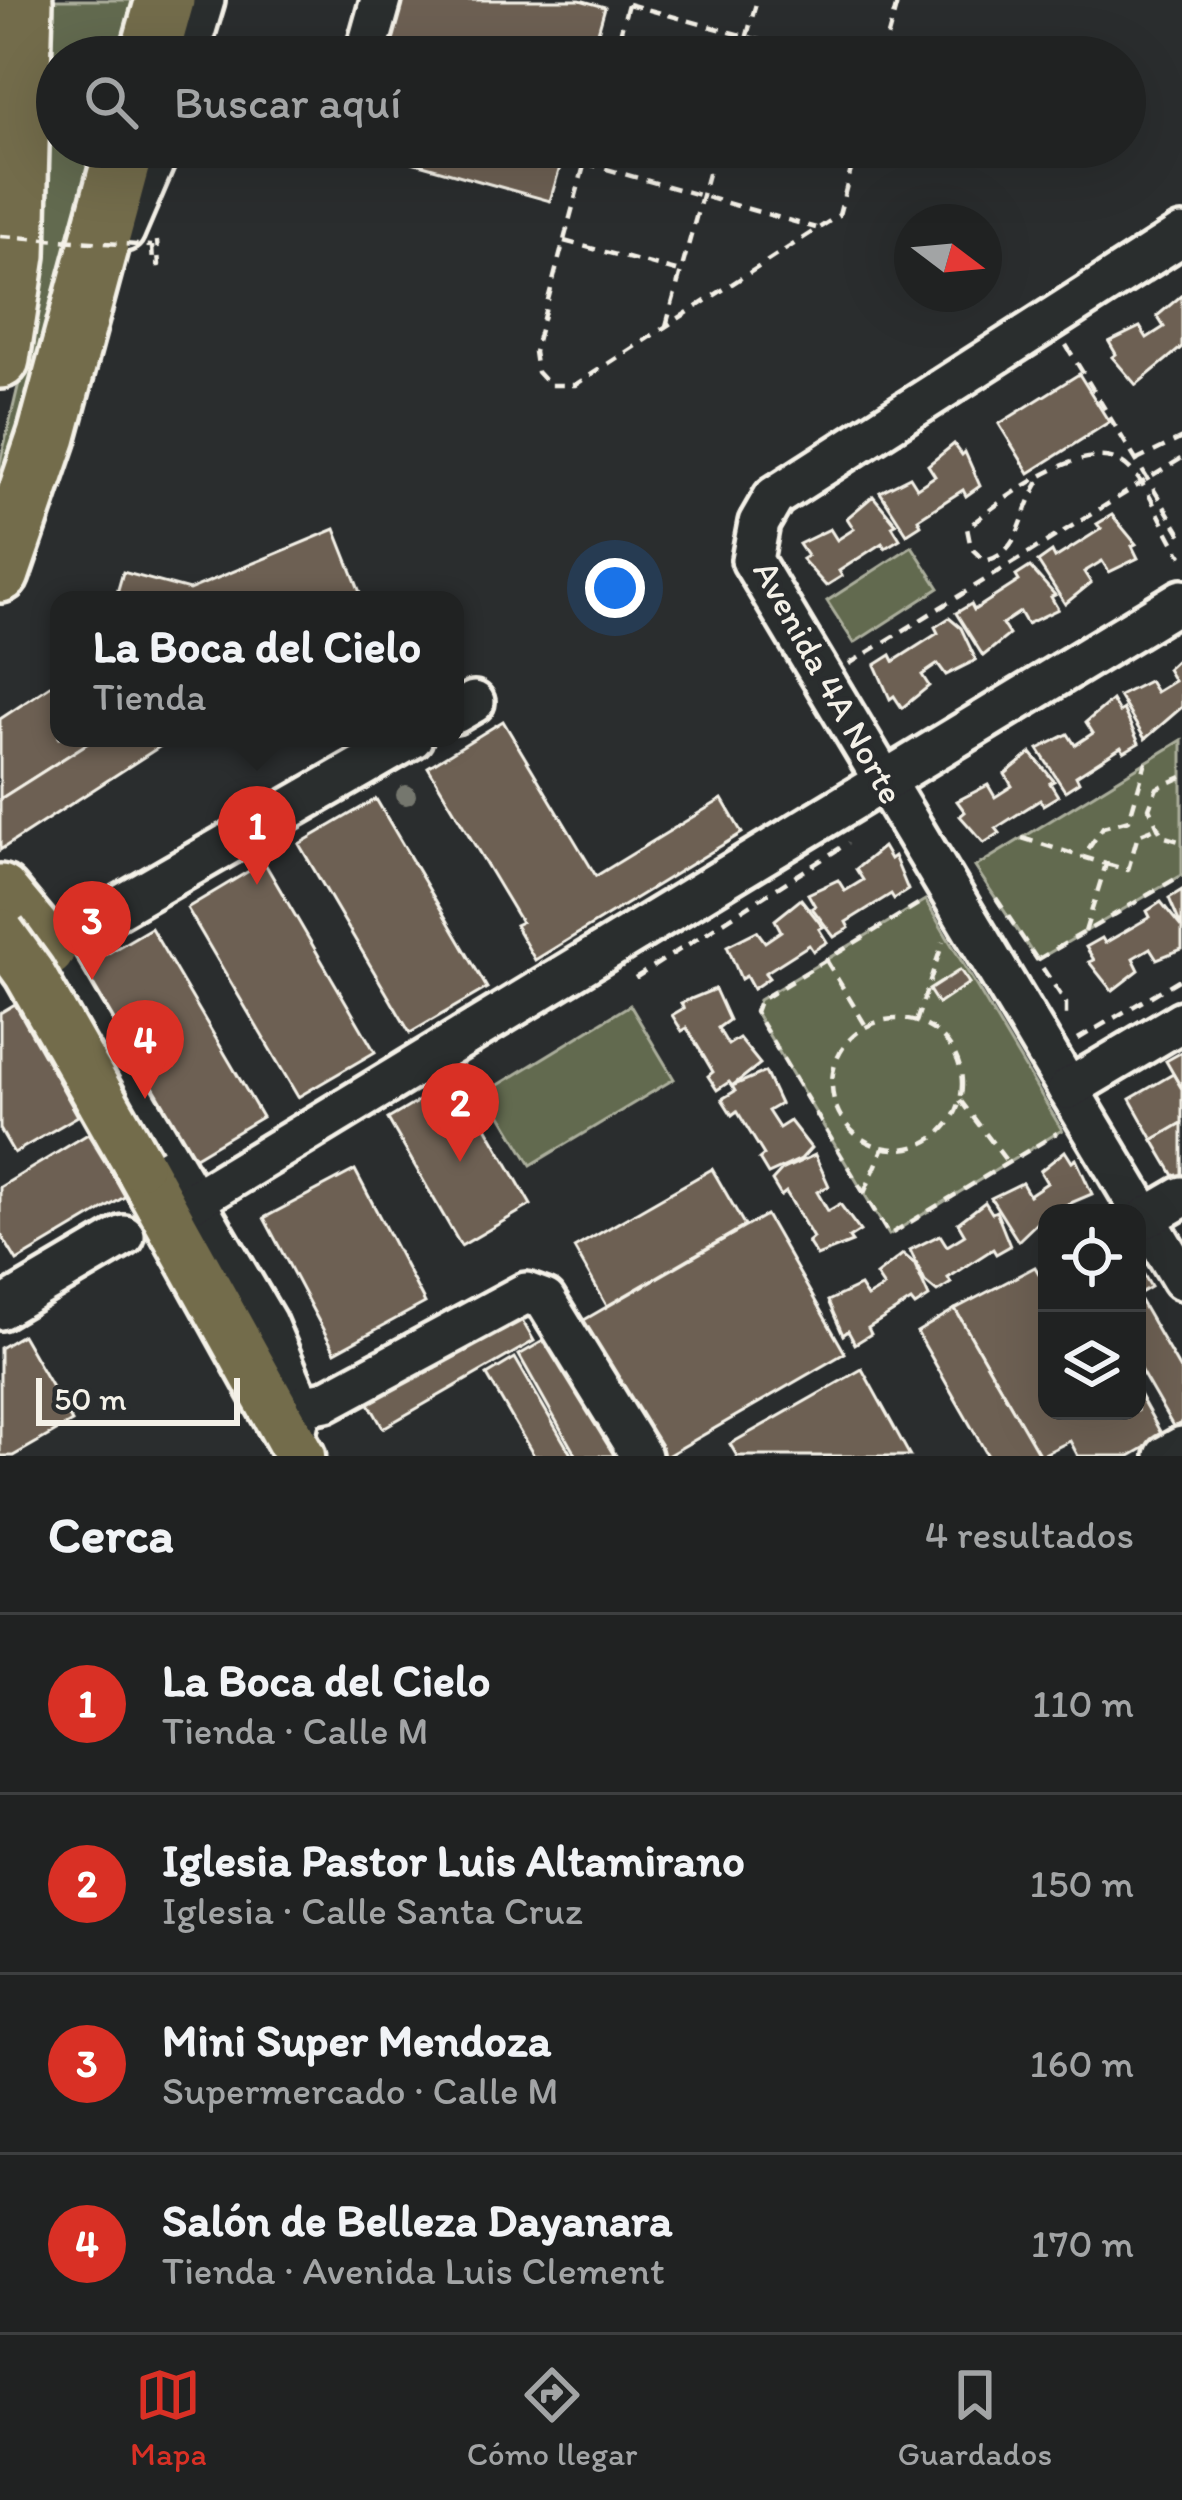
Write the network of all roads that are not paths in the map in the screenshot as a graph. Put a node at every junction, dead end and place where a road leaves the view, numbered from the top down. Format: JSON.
{"nodes":[{"id":1,"x":23,"y":0,"type":"edge"},
{"id":2,"x":165,"y":0,"type":"edge"},
{"id":3,"x":204,"y":0,"type":"edge"},
{"id":4,"x":381,"y":0,"type":"edge"},
{"id":5,"x":155,"y":36,"type":"edge"},
{"id":6,"x":193,"y":36,"type":"edge"},
{"id":7,"x":371,"y":36,"type":"edge"},
{"id":8,"x":119,"y":168,"type":"edge"},
{"id":9,"x":151,"y":168,"type":"edge"},
{"id":10,"x":6,"y":198,"type":"edge"},
{"id":11,"x":1182,"y":235,"type":"edge"},
{"id":12,"x":0,"y":359,"type":"edge"},
{"id":13,"x":64,"y":368,"type":"junction"},
{"id":14,"x":0,"y":573,"type":"edge"},
{"id":15,"x":1182,"y":600,"type":"edge"},
{"id":16,"x":395,"y":747,"type":"edge"},
{"id":17,"x":884,"y":781,"type":"junction"},
{"id":18,"x":0,"y":894,"type":"edge"},
{"id":19,"x":16,"y":947,"type":"edge"},
{"id":20,"x":1182,"y":1022,"type":"edge"},
{"id":21,"x":1068,"y":1089,"type":"junction"},
{"id":22,"x":1182,"y":1197,"type":"edge"},
{"id":23,"x":196,"y":1200,"type":"junction"},
{"id":24,"x":1138,"y":1204,"type":"edge"},
{"id":25,"x":1146,"y":1218,"type":"joint"},
{"id":26,"x":124,"y":1235,"type":"dead end"},
{"id":27,"x":1182,"y":1279,"type":"edge"},
{"id":28,"x":3,"y":1301,"type":"edge"},
{"id":29,"x":298,"y":1435,"type":"edge"},
{"id":30,"x":1182,"y":1447,"type":"edge"},
{"id":31,"x":641,"y":1456,"type":"edge"},
{"id":32,"x":1166,"y":1456,"type":"edge"}],
"edges":[{"from":1,"to":10,"type":"highway"},
{"from":2,"to":5,"type":"highway"},
{"from":3,"to":6,"type":"street"},
{"from":4,"to":7,"type":"street"},
{"from":8,"to":13,"type":"highway"},
{"from":9,"to":13,"type":"street"},
{"from":10,"to":12,"type":"highway"},
{"from":11,"to":17,"type":"street","name":"Avenida 4A Norte"},
{"from":13,"to":14,"type":"highway"},
{"from":15,"to":17,"type":"street"},
{"from":16,"to":19,"type":"street"},
{"from":17,"to":21,"type":"street","name":"Avenida 4A Norte"},
{"from":17,"to":23,"type":"street"},
{"from":18,"to":19,"type":"highway"},
{"from":19,"to":23,"type":"street"},
{"from":19,"to":29,"type":"main road","bridge":true},
{"from":20,"to":21,"type":"street"},
{"from":21,"to":24,"type":"street","name":"Avenida 4A Norte"},
{"from":22,"to":25,"type":"street"},
{"from":23,"to":29,"type":"street"},
{"from":25,"to":27,"type":"street","name":"Avenida 4A Norte"},
{"from":26,"to":28,"type":"street"},
{"from":29,"to":31,"type":"street"},
{"from":30,"to":32,"type":"street"}]}
